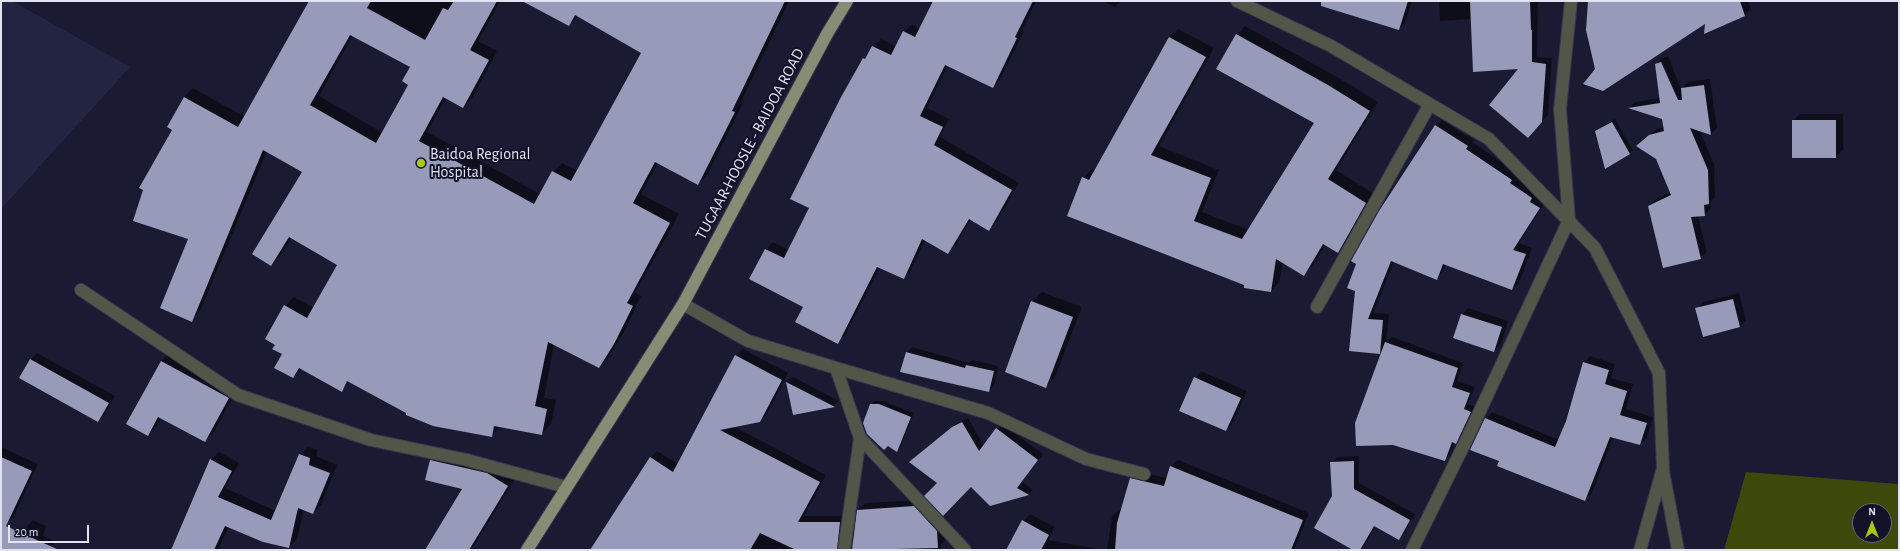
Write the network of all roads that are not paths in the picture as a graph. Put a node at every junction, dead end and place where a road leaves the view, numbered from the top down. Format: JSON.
{"nodes":[{"id":1,"x":847,"y":1,"type":"edge"},
{"id":2,"x":1237,"y":1,"type":"edge"},
{"id":3,"x":1571,"y":1,"type":"edge"},
{"id":4,"x":1430,"y":104,"type":"junction"},
{"id":5,"x":1569,"y":220,"type":"junction"},
{"id":6,"x":81,"y":290,"type":"dead end"},
{"id":7,"x":683,"y":304,"type":"junction"},
{"id":8,"x":1317,"y":307,"type":"dead end"},
{"id":9,"x":836,"y":368,"type":"junction"},
{"id":10,"x":860,"y":438,"type":"junction"},
{"id":11,"x":1662,"y":468,"type":"junction"},
{"id":12,"x":1144,"y":474,"type":"dead end"},
{"id":13,"x":566,"y":488,"type":"junction"},
{"id":14,"x":527,"y":550,"type":"edge"},
{"id":15,"x":844,"y":550,"type":"edge"},
{"id":16,"x":965,"y":550,"type":"edge"},
{"id":17,"x":1412,"y":550,"type":"edge"},
{"id":18,"x":1640,"y":550,"type":"edge"},
{"id":19,"x":1678,"y":550,"type":"edge"}],
"edges":[{"from":1,"to":7,"type":"main road","name":"TUGAAR-HOOSLE - BAIDOA ROAD"},
{"from":2,"to":4,"type":"street"},
{"from":3,"to":5,"type":"street"},
{"from":4,"to":5,"type":"street"},
{"from":4,"to":8,"type":"street"},
{"from":5,"to":11,"type":"street"},
{"from":5,"to":17,"type":"street"},
{"from":6,"to":13,"type":"street"},
{"from":7,"to":9,"type":"street"},
{"from":7,"to":13,"type":"main road","name":"TUGAAR-HOOSLE - BAIDOA ROAD"},
{"from":9,"to":10,"type":"street"},
{"from":9,"to":12,"type":"street"},
{"from":10,"to":15,"type":"street"},
{"from":10,"to":16,"type":"street"},
{"from":11,"to":18,"type":"street"},
{"from":11,"to":19,"type":"street"},
{"from":13,"to":14,"type":"main road","name":"TUGAAR-HOOSLE - BAIDOA ROAD"}]}
